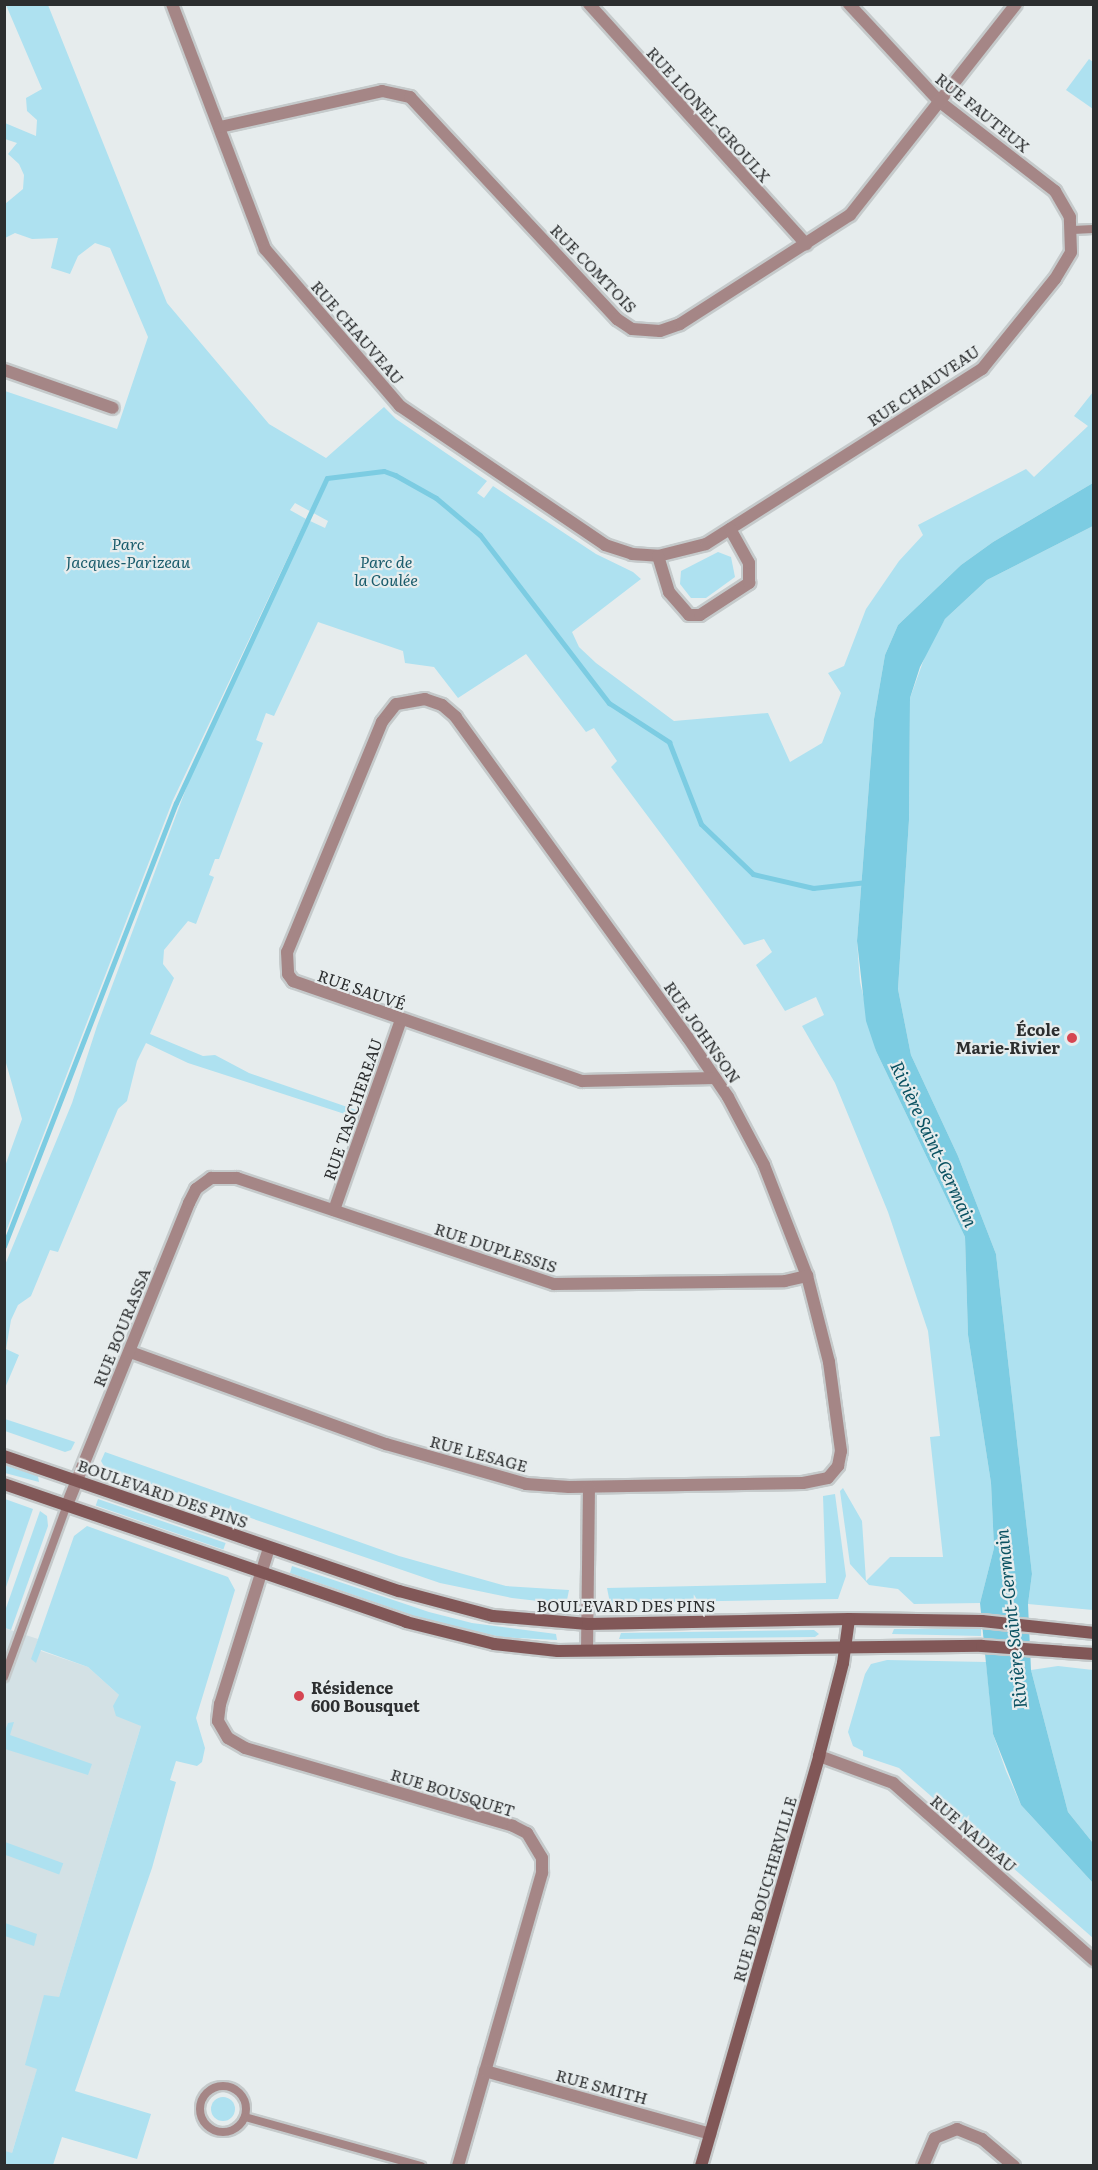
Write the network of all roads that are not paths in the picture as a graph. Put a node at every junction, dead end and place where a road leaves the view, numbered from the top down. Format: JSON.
{"nodes":[{"id":1,"x":172,"y":4,"type":"edge"},
{"id":2,"x":589,"y":4,"type":"edge"},
{"id":3,"x":849,"y":4,"type":"edge"},
{"id":4,"x":1016,"y":4,"type":"edge"},
{"id":5,"x":940,"y":102,"type":"junction"},
{"id":6,"x":219,"y":127,"type":"junction"},
{"id":7,"x":1071,"y":224,"type":"junction"},
{"id":8,"x":1094,"y":229,"type":"edge"},
{"id":9,"x":806,"y":244,"type":"junction"},
{"id":10,"x":4,"y":370,"type":"edge"},
{"id":11,"x":113,"y":408,"type":"dead end"},
{"id":12,"x":730,"y":529,"type":"junction"},
{"id":13,"x":658,"y":556,"type":"junction"},
{"id":14,"x":396,"y":704,"type":"joint"},
{"id":15,"x":401,"y":1020,"type":"junction"},
{"id":16,"x":715,"y":1078,"type":"junction"},
{"id":17,"x":221,"y":1176,"type":"joint"},
{"id":18,"x":334,"y":1210,"type":"junction"},
{"id":19,"x":807,"y":1276,"type":"junction"},
{"id":20,"x":130,"y":1352,"type":"junction"},
{"id":21,"x":4,"y":1455,"type":"edge"},
{"id":22,"x":834,"y":1472,"type":"joint"},
{"id":23,"x":77,"y":1480,"type":"junction"},
{"id":24,"x":4,"y":1484,"type":"edge"},
{"id":25,"x":589,"y":1487,"type":"junction"},
{"id":26,"x":67,"y":1505,"type":"junction"},
{"id":27,"x":269,"y":1548,"type":"junction"},
{"id":28,"x":261,"y":1574,"type":"junction"},
{"id":29,"x":849,"y":1619,"type":"junction"},
{"id":30,"x":588,"y":1624,"type":"junction"},
{"id":31,"x":1094,"y":1633,"type":"edge"},
{"id":32,"x":846,"y":1646,"type":"junction"},
{"id":33,"x":587,"y":1650,"type":"junction"},
{"id":34,"x":1094,"y":1654,"type":"edge"},
{"id":35,"x":4,"y":1677,"type":"edge"},
{"id":36,"x":819,"y":1756,"type":"junction"},
{"id":37,"x":1094,"y":1960,"type":"edge"},
{"id":38,"x":485,"y":2071,"type":"junction"},
{"id":39,"x":245,"y":2117,"type":"junction"},
{"id":40,"x":710,"y":2134,"type":"junction"},
{"id":41,"x":421,"y":2166,"type":"edge"},
{"id":42,"x":458,"y":2166,"type":"edge"},
{"id":43,"x":701,"y":2166,"type":"edge"},
{"id":44,"x":923,"y":2166,"type":"edge"},
{"id":45,"x":1014,"y":2166,"type":"edge"}],
"edges":[{"from":1,"to":6,"type":"street","name":"RUE CHAUVEAU"},
{"from":2,"to":9,"type":"street","name":"RUE LIONEL-GROULX"},
{"from":3,"to":5,"type":"street","name":"RUE FAUTEUX"},
{"from":4,"to":5,"type":"street","name":"RUE COMTOIS"},
{"from":5,"to":7,"type":"street","name":"RUE FAUTEUX"},
{"from":5,"to":9,"type":"street","name":"RUE COMTOIS"},
{"from":6,"to":9,"type":"street","name":"RUE COMTOIS"},
{"from":6,"to":13,"type":"street","name":"RUE CHAUVEAU"},
{"from":7,"to":8,"type":"lane"},
{"from":7,"to":12,"type":"street","name":"RUE CHAUVEAU"},
{"from":10,"to":11,"type":"street"},
{"from":12,"to":13,"type":"street","name":"RUE CHAUVEAU"},
{"from":12,"to":13,"type":"street"},
{"from":14,"to":15,"type":"street","name":"RUE SAUVÉ"},
{"from":14,"to":16,"type":"street","name":"RUE JOHNSON"},
{"from":15,"to":16,"type":"street","name":"RUE SAUVÉ"},
{"from":15,"to":18,"type":"street","name":"RUE TASCHEREAU"},
{"from":16,"to":19,"type":"street","name":"RUE JOHNSON"},
{"from":17,"to":18,"type":"street","name":"RUE DUPLESSIS"},
{"from":17,"to":20,"type":"street","name":"RUE BOURASSA"},
{"from":18,"to":19,"type":"street","name":"RUE DUPLESSIS"},
{"from":19,"to":22,"type":"street","name":"RUE JOHNSON"},
{"from":20,"to":23,"type":"street","name":"RUE BOURASSA"},
{"from":20,"to":25,"type":"street","name":"RUE LESAGE"},
{"from":21,"to":23,"type":"street","name":"BOULEVARD DES PINS"},
{"from":22,"to":25,"type":"street","name":"RUE LESAGE"},
{"from":23,"to":26,"type":"street","name":"RUE BOURASSA"},
{"from":23,"to":27,"type":"street","name":"BOULEVARD DES PINS"},
{"from":24,"to":26,"type":"street"},
{"from":25,"to":30,"type":"street"},
{"from":26,"to":28,"type":"street"},
{"from":26,"to":35,"type":"lane"},
{"from":27,"to":28,"type":"street","name":"RUE BOUSQUET"},
{"from":27,"to":30,"type":"street","name":"BOULEVARD DES PINS"},
{"from":28,"to":33,"type":"street"},
{"from":28,"to":38,"type":"street","name":"RUE BOUSQUET"},
{"from":29,"to":30,"type":"street","name":"BOULEVARD DES PINS"},
{"from":29,"to":31,"type":"street","name":"BOULEVARD DES PINS"},
{"from":29,"to":32,"type":"street","name":"RUE DE BOUCHERVILLE"},
{"from":30,"to":33,"type":"street"},
{"from":32,"to":33,"type":"street"},
{"from":32,"to":34,"type":"street"},
{"from":32,"to":36,"type":"street","name":"RUE DE BOUCHERVILLE"},
{"from":36,"to":37,"type":"street","name":"RUE NADEAU"},
{"from":36,"to":40,"type":"street","name":"RUE DE BOUCHERVILLE"},
{"from":38,"to":40,"type":"street","name":"RUE SMITH"},
{"from":38,"to":42,"type":"street","name":"RUE BOUSQUET"},
{"from":39,"to":39,"type":"lane"},
{"from":39,"to":41,"type":"lane"},
{"from":40,"to":43,"type":"street","name":"RUE DE BOUCHERVILLE"},
{"from":44,"to":45,"type":"street"}]}
